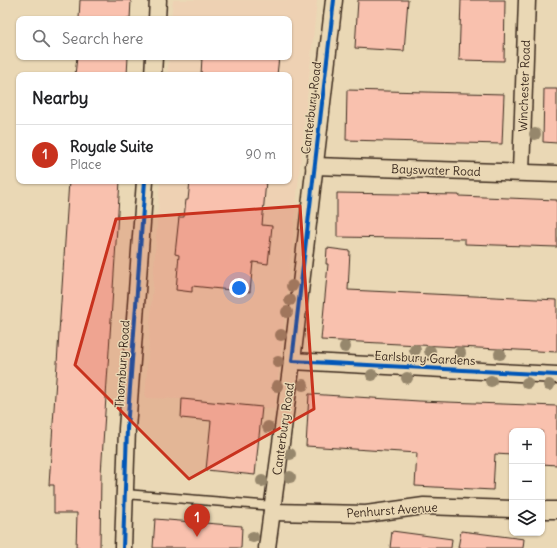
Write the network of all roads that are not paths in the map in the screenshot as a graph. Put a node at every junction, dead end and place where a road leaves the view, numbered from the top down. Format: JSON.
{"nodes":[{"id":1,"x":158,"y":0,"type":"edge"},
{"id":2,"x":334,"y":0,"type":"edge"},
{"id":3,"x":527,"y":0,"type":"edge"},
{"id":4,"x":157,"y":16,"type":"edge"},
{"id":5,"x":154,"y":60,"type":"edge"},
{"id":6,"x":153,"y":72,"type":"edge"},
{"id":7,"x":314,"y":166,"type":"junction"},
{"id":8,"x":521,"y":172,"type":"junction"},
{"id":9,"x":557,"y":174,"type":"edge"},
{"id":10,"x":145,"y":184,"type":"edge"},
{"id":11,"x":292,"y":361,"type":"junction"},
{"id":12,"x":557,"y":375,"type":"edge"},
{"id":13,"x":124,"y":494,"type":"junction"},
{"id":14,"x":272,"y":509,"type":"junction"},
{"id":15,"x":509,"y":509,"type":"edge"},
{"id":16,"x":545,"y":510,"type":"edge"},
{"id":17,"x":557,"y":510,"type":"edge"},
{"id":18,"x":123,"y":548,"type":"edge"},
{"id":19,"x":268,"y":548,"type":"edge"}],
"edges":[{"from":1,"to":4,"type":"street"},
{"from":2,"to":7,"type":"street","name":"Canterbury Road"},
{"from":3,"to":8,"type":"street","name":"Winchester Road"},
{"from":5,"to":6,"type":"street"},
{"from":7,"to":8,"type":"street","name":"Bayswater Road"},
{"from":7,"to":11,"type":"street","name":"Canterbury Road"},
{"from":8,"to":9,"type":"street","name":"Bayswater Road"},
{"from":10,"to":13,"type":"street","name":"Thornbury Road"},
{"from":11,"to":12,"type":"street","name":"Earlsbury Gardens"},
{"from":11,"to":14,"type":"street","name":"Canterbury Road"},
{"from":13,"to":14,"type":"lane"},
{"from":13,"to":18,"type":"street","name":"Thornbury Road"},
{"from":14,"to":15,"type":"street","name":"Penhurst Avenue"},
{"from":14,"to":19,"type":"street","name":"Canterbury Road"},
{"from":16,"to":17,"type":"street"}]}
